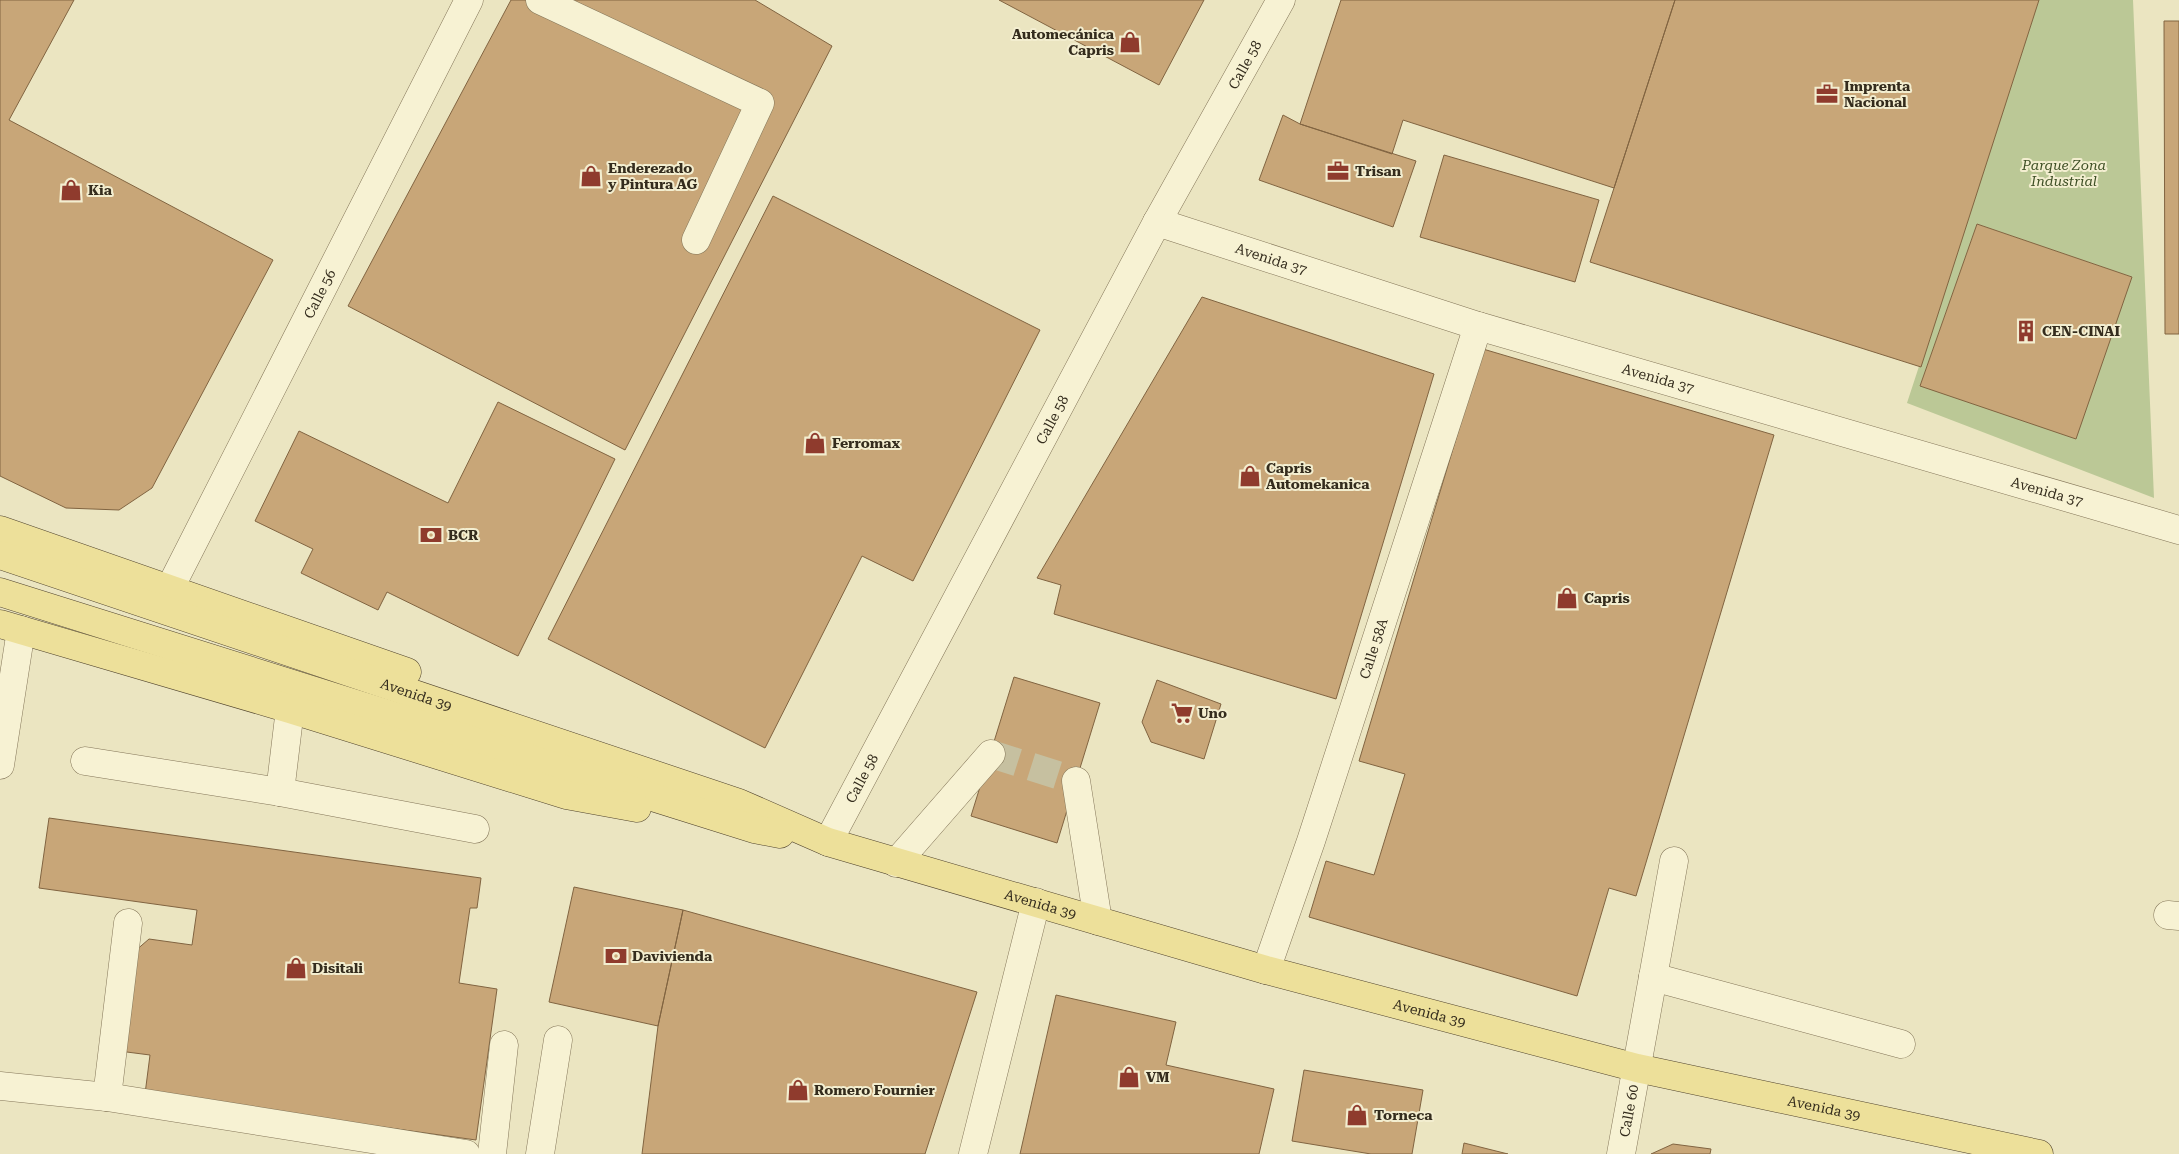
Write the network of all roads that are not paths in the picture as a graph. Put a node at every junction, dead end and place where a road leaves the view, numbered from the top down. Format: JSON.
{"nodes":[{"id":1,"x":469,"y":0,"type":"edge"},
{"id":2,"x":540,"y":0,"type":"edge"},
{"id":3,"x":1281,"y":0,"type":"edge"},
{"id":4,"x":1157,"y":222,"type":"junction"},
{"id":5,"x":696,"y":240,"type":"dead end"},
{"id":6,"x":1478,"y":326,"type":"junction"},
{"id":7,"x":2171,"y":528,"type":"edge"},
{"id":8,"x":0,"y":530,"type":"edge"},
{"id":9,"x":0,"y":555,"type":"edge"},
{"id":10,"x":170,"y":588,"type":"junction"},
{"id":11,"x":0,"y":592,"type":"edge"},
{"id":12,"x":10,"y":627,"type":"edge"},
{"id":13,"x":290,"y":710,"type":"junction"},
{"id":14,"x":3,"y":726,"type":"edge"},
{"id":15,"x":991,"y":754,"type":"dead end"},
{"id":16,"x":85,"y":761,"type":"dead end"},
{"id":17,"x":0,"y":765,"type":"edge"},
{"id":18,"x":1076,"y":781,"type":"dead end"},
{"id":19,"x":280,"y":792,"type":"junction"},
{"id":20,"x":738,"y":802,"type":"junction"},
{"id":21,"x":475,"y":829,"type":"dead end"},
{"id":22,"x":754,"y":829,"type":"junction"},
{"id":23,"x":828,"y":842,"type":"junction"},
{"id":24,"x":1674,"y":861,"type":"dead end"},
{"id":25,"x":896,"y":863,"type":"junction"},
{"id":26,"x":1036,"y":902,"type":"junction"},
{"id":27,"x":1098,"y":921,"type":"junction"},
{"id":28,"x":128,"y":923,"type":"dead end"},
{"id":29,"x":1266,"y":970,"type":"junction"},
{"id":30,"x":1653,"y":977,"type":"junction"},
{"id":31,"x":558,"y":1040,"type":"dead end"},
{"id":32,"x":1901,"y":1044,"type":"dead end"},
{"id":33,"x":504,"y":1045,"type":"dead end"},
{"id":34,"x":1636,"y":1068,"type":"junction"},
{"id":35,"x":0,"y":1086,"type":"edge"},
{"id":36,"x":107,"y":1097,"type":"junction"},
{"id":37,"x":466,"y":1154,"type":"edge"},
{"id":38,"x":492,"y":1154,"type":"edge"},
{"id":39,"x":540,"y":1154,"type":"edge"},
{"id":40,"x":973,"y":1154,"type":"edge"},
{"id":41,"x":1621,"y":1154,"type":"edge"},
{"id":42,"x":2039,"y":1154,"type":"edge"}],
"edges":[{"from":1,"to":10,"type":"street","name":"Calle 56"},
{"from":2,"to":5,"type":"street"},
{"from":3,"to":4,"type":"street","name":"Calle 58"},
{"from":4,"to":6,"type":"street","name":"Avenida 37"},
{"from":4,"to":23,"type":"street","name":"Calle 58"},
{"from":6,"to":7,"type":"street","name":"Avenida 37"},
{"from":6,"to":29,"type":"street","name":"Calle 58A"},
{"from":8,"to":10,"type":"main road"},
{"from":9,"to":20,"type":"main road","name":"Avenida 39"},
{"from":10,"to":20,"type":"main road"},
{"from":11,"to":22,"type":"main road","name":"Avenida 39"},
{"from":12,"to":13,"type":"main road"},
{"from":12,"to":14,"type":"street"},
{"from":13,"to":19,"type":"street"},
{"from":13,"to":22,"type":"main road"},
{"from":14,"to":17,"type":"street"},
{"from":15,"to":25,"type":"street"},
{"from":16,"to":19,"type":"street"},
{"from":18,"to":27,"type":"street"},
{"from":19,"to":21,"type":"street"},
{"from":20,"to":23,"type":"main road","name":"Avenida 39"},
{"from":22,"to":23,"type":"main road","name":"Avenida 39"},
{"from":23,"to":25,"type":"main road","name":"Avenida 39"},
{"from":24,"to":30,"type":"street","name":"Calle 60"},
{"from":25,"to":26,"type":"main road","name":"Avenida 39"},
{"from":26,"to":27,"type":"main road","name":"Avenida 39"},
{"from":26,"to":40,"type":"street"},
{"from":27,"to":29,"type":"main road","name":"Avenida 39"},
{"from":28,"to":36,"type":"street"},
{"from":29,"to":34,"type":"main road","name":"Avenida 39"},
{"from":30,"to":32,"type":"street"},
{"from":30,"to":34,"type":"street","name":"Calle 60"},
{"from":31,"to":39,"type":"street"},
{"from":33,"to":38,"type":"street"},
{"from":34,"to":41,"type":"street","name":"Calle 60"},
{"from":34,"to":42,"type":"main road","name":"Avenida 39"},
{"from":35,"to":36,"type":"street"},
{"from":36,"to":37,"type":"street"}]}
